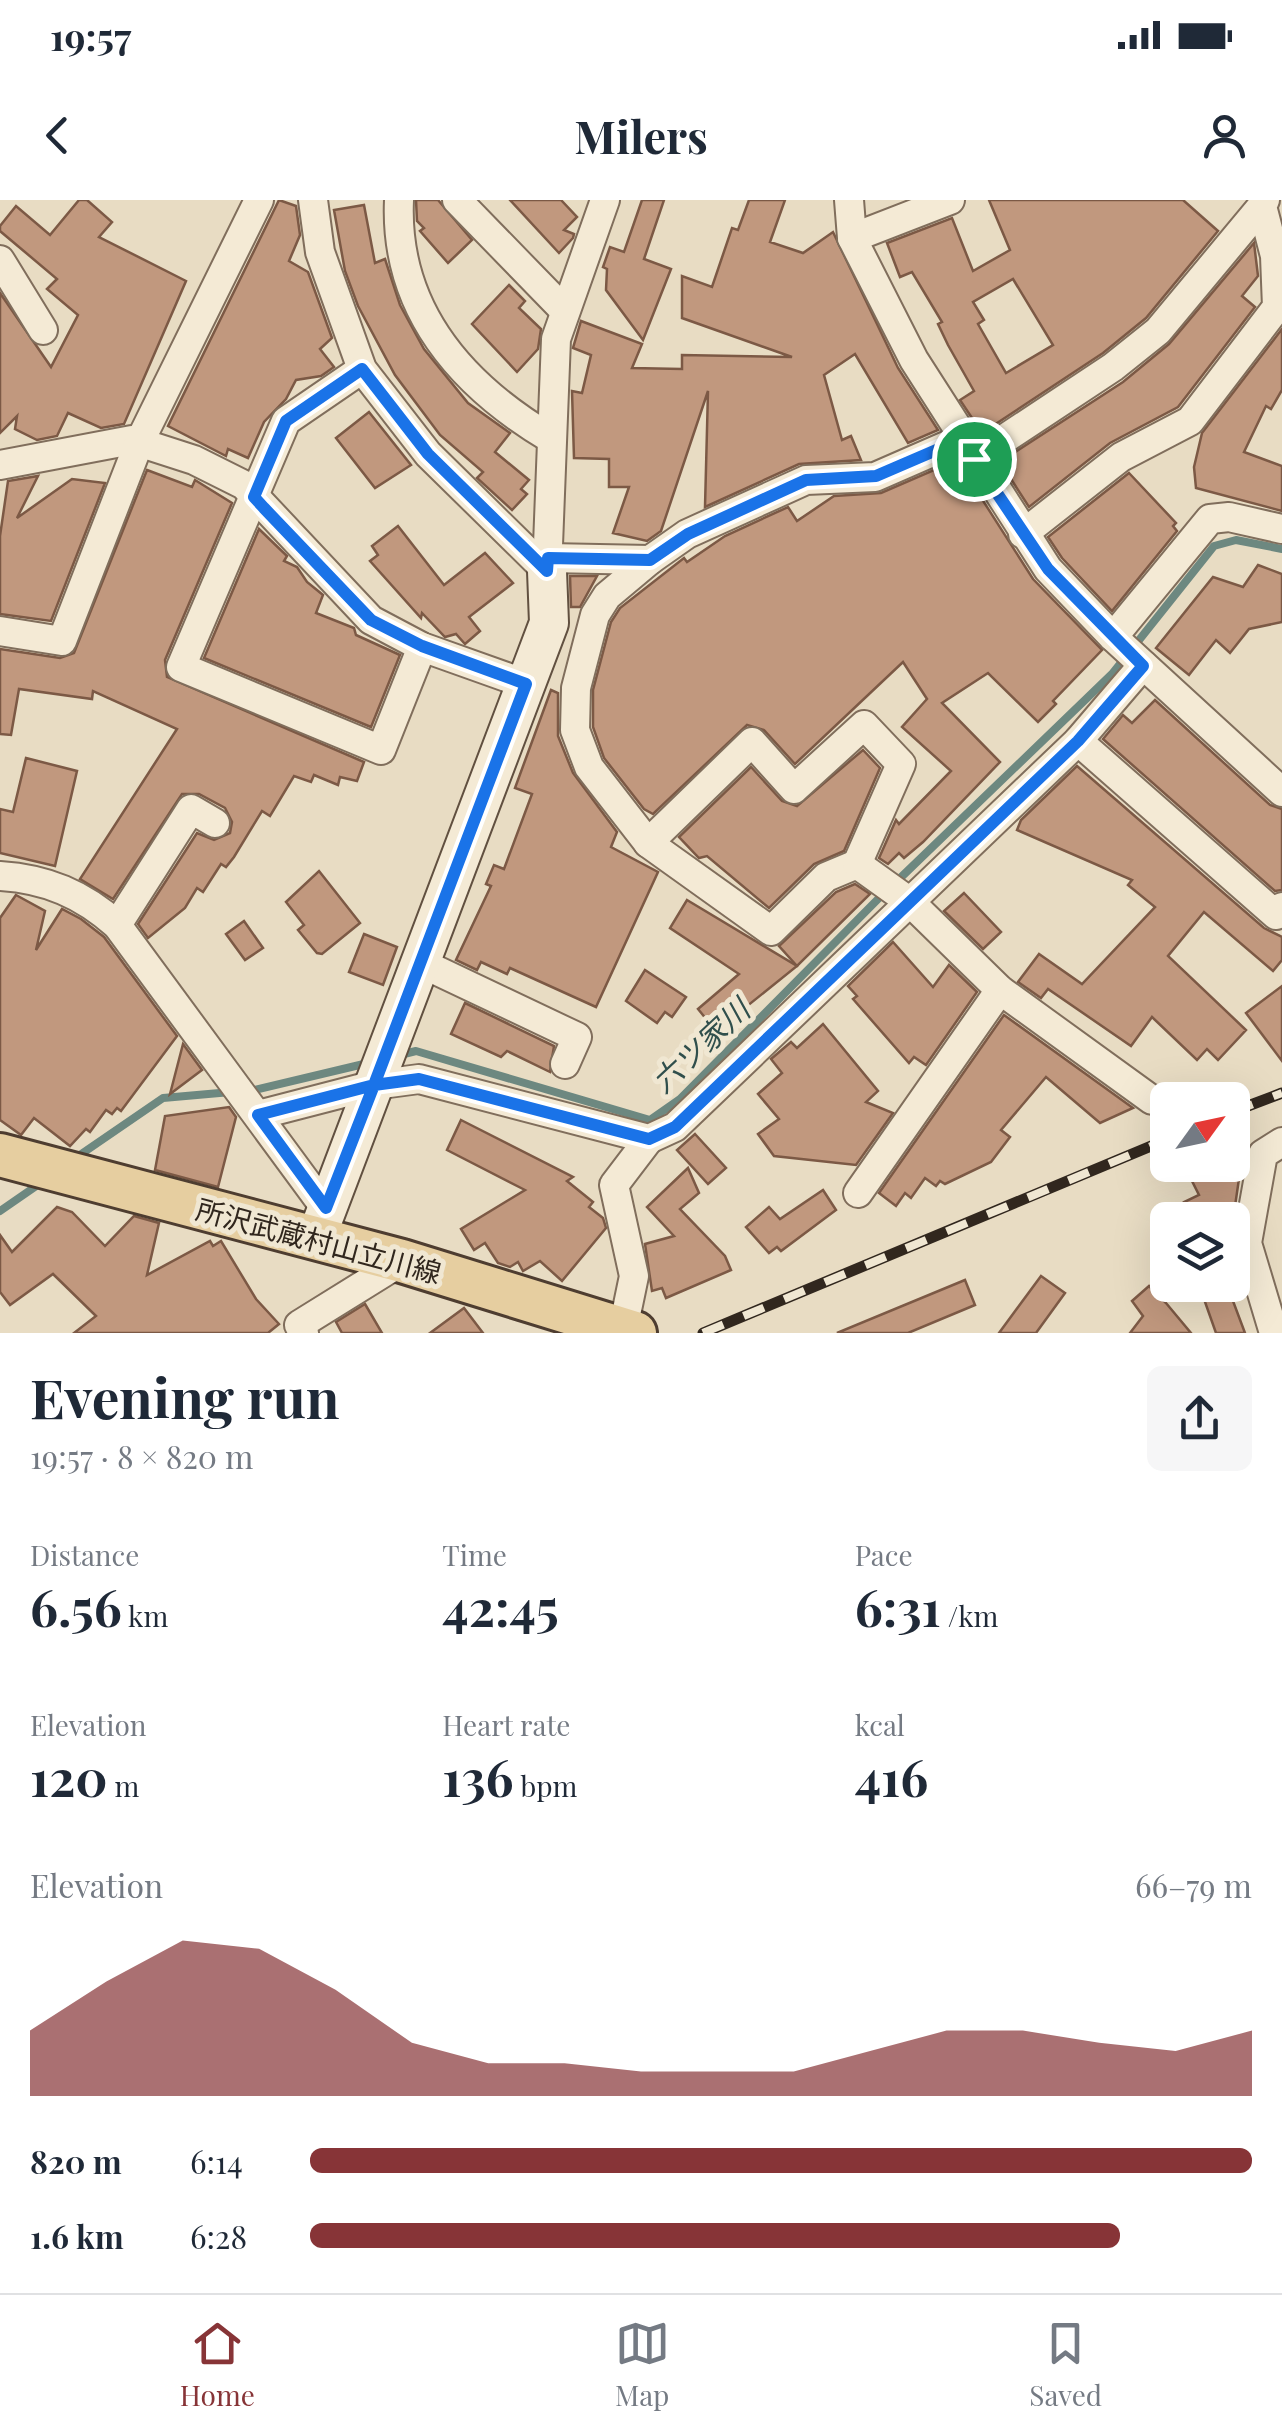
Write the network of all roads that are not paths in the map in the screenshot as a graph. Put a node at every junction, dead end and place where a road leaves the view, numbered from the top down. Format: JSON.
{"nodes":[{"id":1,"x":259,"y":200,"type":"edge"},
{"id":2,"x":314,"y":200,"type":"edge"},
{"id":3,"x":399,"y":200,"type":"edge"},
{"id":4,"x":457,"y":200,"type":"edge"},
{"id":5,"x":605,"y":200,"type":"edge"},
{"id":6,"x":849,"y":200,"type":"edge"},
{"id":7,"x":950,"y":200,"type":"edge"},
{"id":8,"x":1264,"y":203,"type":"edge"},
{"id":9,"x":852,"y":238,"type":"junction"},
{"id":10,"x":0,"y":260,"type":"edge"},
{"id":11,"x":564,"y":310,"type":"junction"},
{"id":12,"x":43,"y":330,"type":"dead end"},
{"id":13,"x":362,"y":369,"type":"junction"},
{"id":14,"x":550,"y":438,"type":"junction"},
{"id":15,"x":139,"y":442,"type":"junction"},
{"id":16,"x":968,"y":449,"type":"junction"},
{"id":17,"x":0,"y":465,"type":"edge"},
{"id":18,"x":254,"y":497,"type":"junction"},
{"id":19,"x":1282,"y":529,"type":"edge"},
{"id":20,"x":1022,"y":534,"type":"junction"},
{"id":21,"x":650,"y":560,"type":"junction"},
{"id":22,"x":547,"y":565,"type":"junction"},
{"id":23,"x":0,"y":631,"type":"edge"},
{"id":24,"x":1114,"y":638,"type":"junction"},
{"id":25,"x":422,"y":646,"type":"junction"},
{"id":26,"x":1142,"y":665,"type":"junction"},
{"id":27,"x":526,"y":684,"type":"junction"},
{"id":28,"x":1078,"y":741,"type":"junction"},
{"id":29,"x":1282,"y":792,"type":"edge"},
{"id":30,"x":215,"y":823,"type":"dead end"},
{"id":31,"x":648,"y":843,"type":"junction"},
{"id":32,"x":0,"y":876,"type":"edge"},
{"id":33,"x":887,"y":886,"type":"junction"},
{"id":34,"x":1282,"y":907,"type":"edge"},
{"id":35,"x":117,"y":925,"type":"junction"},
{"id":36,"x":421,"y":963,"type":"junction"},
{"id":37,"x":1000,"y":990,"type":"junction"},
{"id":38,"x":566,"y":1064,"type":"dead end"},
{"id":39,"x":376,"y":1078,"type":"junction"},
{"id":40,"x":1150,"y":1099,"type":"edge"},
{"id":41,"x":252,"y":1106,"type":"junction"},
{"id":42,"x":649,"y":1139,"type":"junction"},
{"id":43,"x":1282,"y":1142,"type":"edge"},
{"id":44,"x":37,"y":1165,"type":"edge"},
{"id":45,"x":858,"y":1193,"type":"dead end"},
{"id":46,"x":321,"y":1223,"type":"junction"},
{"id":47,"x":402,"y":1261,"type":"junction"},
{"id":48,"x":629,"y":1331,"type":"edge"},
{"id":49,"x":304,"y":1333,"type":"edge"},
{"id":50,"x":1274,"y":1333,"type":"edge"}],
"edges":[{"from":1,"to":15,"type":"street"},
{"from":2,"to":13,"type":"street"},
{"from":3,"to":14,"type":"street"},
{"from":4,"to":11,"type":"street"},
{"from":5,"to":11,"type":"street"},
{"from":6,"to":9,"type":"street"},
{"from":7,"to":9,"type":"street"},
{"from":8,"to":16,"type":"street"},
{"from":8,"to":20,"type":"street"},
{"from":9,"to":16,"type":"street"},
{"from":10,"to":12,"type":"street"},
{"from":11,"to":14,"type":"street"},
{"from":13,"to":18,"type":"street"},
{"from":13,"to":22,"type":"street"},
{"from":14,"to":22,"type":"street"},
{"from":15,"to":17,"type":"street"},
{"from":15,"to":18,"type":"street"},
{"from":15,"to":23,"type":"street"},
{"from":16,"to":20,"type":"street"},
{"from":16,"to":21,"type":"street"},
{"from":18,"to":25,"type":"street"},
{"from":18,"to":25,"type":"street"},
{"from":19,"to":24,"type":"street"},
{"from":20,"to":24,"type":"street"},
{"from":21,"to":22,"type":"street"},
{"from":21,"to":31,"type":"street"},
{"from":22,"to":27,"type":"street"},
{"from":24,"to":26,"type":"street"},
{"from":25,"to":27,"type":"street"},
{"from":26,"to":28,"type":"street"},
{"from":26,"to":29,"type":"street"},
{"from":27,"to":36,"type":"street"},
{"from":28,"to":33,"type":"street"},
{"from":28,"to":34,"type":"street"},
{"from":30,"to":35,"type":"street"},
{"from":31,"to":33,"type":"street"},
{"from":31,"to":33,"type":"street"},
{"from":32,"to":35,"type":"street"},
{"from":33,"to":37,"type":"street"},
{"from":33,"to":42,"type":"street"},
{"from":35,"to":41,"type":"street"},
{"from":36,"to":38,"type":"street"},
{"from":36,"to":39,"type":"street"},
{"from":37,"to":40,"type":"street"},
{"from":37,"to":45,"type":"street"},
{"from":39,"to":41,"type":"street"},
{"from":39,"to":42,"type":"street"},
{"from":39,"to":46,"type":"street"},
{"from":41,"to":46,"type":"street"},
{"from":42,"to":48,"type":"street"},
{"from":43,"to":50,"type":"street"},
{"from":44,"to":46,"type":"main road","name":"所沢武蔵村山立川線"},
{"from":46,"to":47,"type":"main road","name":"所沢武蔵村山立川線"},
{"from":47,"to":48,"type":"main road","name":"所沢武蔵村山立川線"},
{"from":47,"to":49,"type":"street"}]}
